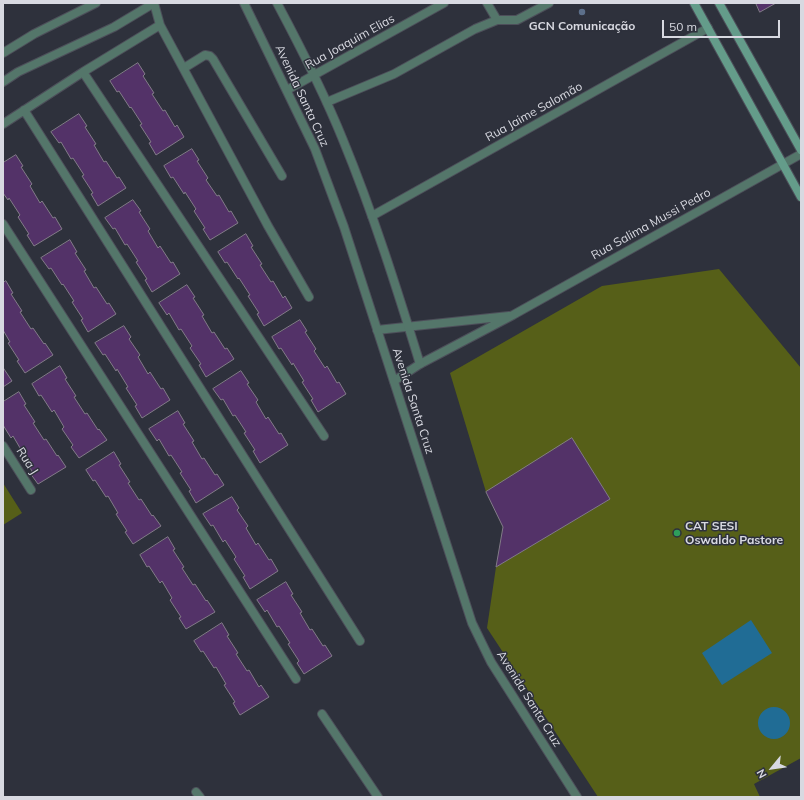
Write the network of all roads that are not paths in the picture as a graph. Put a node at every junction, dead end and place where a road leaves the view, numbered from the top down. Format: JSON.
{"nodes":[{"id":1,"x":96,"y":3,"type":"edge"},
{"id":2,"x":154,"y":3,"type":"edge"},
{"id":3,"x":244,"y":3,"type":"edge"},
{"id":4,"x":277,"y":3,"type":"edge"},
{"id":5,"x":444,"y":3,"type":"edge"},
{"id":6,"x":487,"y":3,"type":"edge"},
{"id":7,"x":549,"y":3,"type":"edge"},
{"id":8,"x":694,"y":3,"type":"edge"},
{"id":9,"x":719,"y":3,"type":"edge"},
{"id":10,"x":497,"y":20,"type":"junction"},
{"id":11,"x":160,"y":25,"type":"junction"},
{"id":12,"x":708,"y":28,"type":"junction"},
{"id":13,"x":3,"y":53,"type":"edge"},
{"id":14,"x":184,"y":68,"type":"junction"},
{"id":15,"x":83,"y":72,"type":"junction"},
{"id":16,"x":315,"y":76,"type":"junction"},
{"id":17,"x":3,"y":82,"type":"edge"},
{"id":18,"x":288,"y":90,"type":"junction"},
{"id":19,"x":327,"y":102,"type":"junction"},
{"id":20,"x":24,"y":110,"type":"junction"},
{"id":21,"x":3,"y":124,"type":"edge"},
{"id":22,"x":801,"y":150,"type":"edge"},
{"id":23,"x":801,"y":154,"type":"edge"},
{"id":24,"x":783,"y":164,"type":"junction"},
{"id":25,"x":282,"y":176,"type":"dead end"},
{"id":26,"x":801,"y":197,"type":"edge"},
{"id":27,"x":372,"y":216,"type":"junction"},
{"id":28,"x":3,"y":224,"type":"edge"},
{"id":29,"x":309,"y":297,"type":"dead end"},
{"id":30,"x":514,"y":315,"type":"junction"},
{"id":31,"x":409,"y":327,"type":"junction"},
{"id":32,"x":377,"y":330,"type":"junction"},
{"id":33,"x":420,"y":364,"type":"junction"},
{"id":34,"x":394,"y":381,"type":"junction"},
{"id":35,"x":324,"y":436,"type":"dead end"},
{"id":36,"x":3,"y":446,"type":"edge"},
{"id":37,"x":31,"y":490,"type":"dead end"},
{"id":38,"x":360,"y":641,"type":"dead end"},
{"id":39,"x":296,"y":679,"type":"dead end"},
{"id":40,"x":322,"y":714,"type":"dead end"},
{"id":41,"x":378,"y":797,"type":"edge"},
{"id":42,"x":578,"y":797,"type":"edge"}],
"edges":[{"from":1,"to":13,"type":"street"},
{"from":2,"to":11,"type":"street"},
{"from":2,"to":17,"type":"street"},
{"from":3,"to":18,"type":"street","name":"Avenida Santa Cruz"},
{"from":4,"to":16,"type":"street","name":"Avenida Santa Cruz"},
{"from":5,"to":16,"type":"street","name":"Rua Joaquim Elias"},
{"from":6,"to":10,"type":"street"},
{"from":7,"to":10,"type":"street"},
{"from":8,"to":12,"type":"main road"},
{"from":9,"to":22,"type":"main road"},
{"from":10,"to":19,"type":"street"},
{"from":11,"to":14,"type":"street"},
{"from":11,"to":15,"type":"street"},
{"from":12,"to":24,"type":"main road"},
{"from":12,"to":27,"type":"street","name":"Rua Jaime Salomão"},
{"from":14,"to":25,"type":"street"},
{"from":14,"to":29,"type":"street"},
{"from":15,"to":20,"type":"street"},
{"from":15,"to":35,"type":"street"},
{"from":16,"to":18,"type":"street","name":"Rua Joaquim Elias"},
{"from":16,"to":19,"type":"street","name":"Avenida Santa Cruz"},
{"from":18,"to":32,"type":"street","name":"Avenida Santa Cruz"},
{"from":19,"to":27,"type":"street","name":"Avenida Santa Cruz"},
{"from":20,"to":21,"type":"street"},
{"from":20,"to":38,"type":"street"},
{"from":23,"to":24,"type":"street","name":"Rua Salima Mussi Pedro"},
{"from":24,"to":26,"type":"main road"},
{"from":24,"to":30,"type":"street","name":"Rua Salima Mussi Pedro"},
{"from":27,"to":31,"type":"street","name":"Avenida Santa Cruz"},
{"from":28,"to":39,"type":"street"},
{"from":30,"to":31,"type":"street","name":"Rua Salima Mussi Pedro"},
{"from":30,"to":33,"type":"street","name":"Rua Salima Mussi Pedro"},
{"from":31,"to":32,"type":"street","name":"Rua Salima Mussi Pedro"},
{"from":31,"to":33,"type":"street","name":"Avenida Santa Cruz"},
{"from":32,"to":34,"type":"street","name":"Avenida Santa Cruz"},
{"from":33,"to":34,"type":"street","name":"Rua Salima Mussi Pedro"},
{"from":34,"to":42,"type":"street","name":"Avenida Santa Cruz"},
{"from":36,"to":37,"type":"street","name":"Rua J"},
{"from":40,"to":41,"type":"street"}]}
